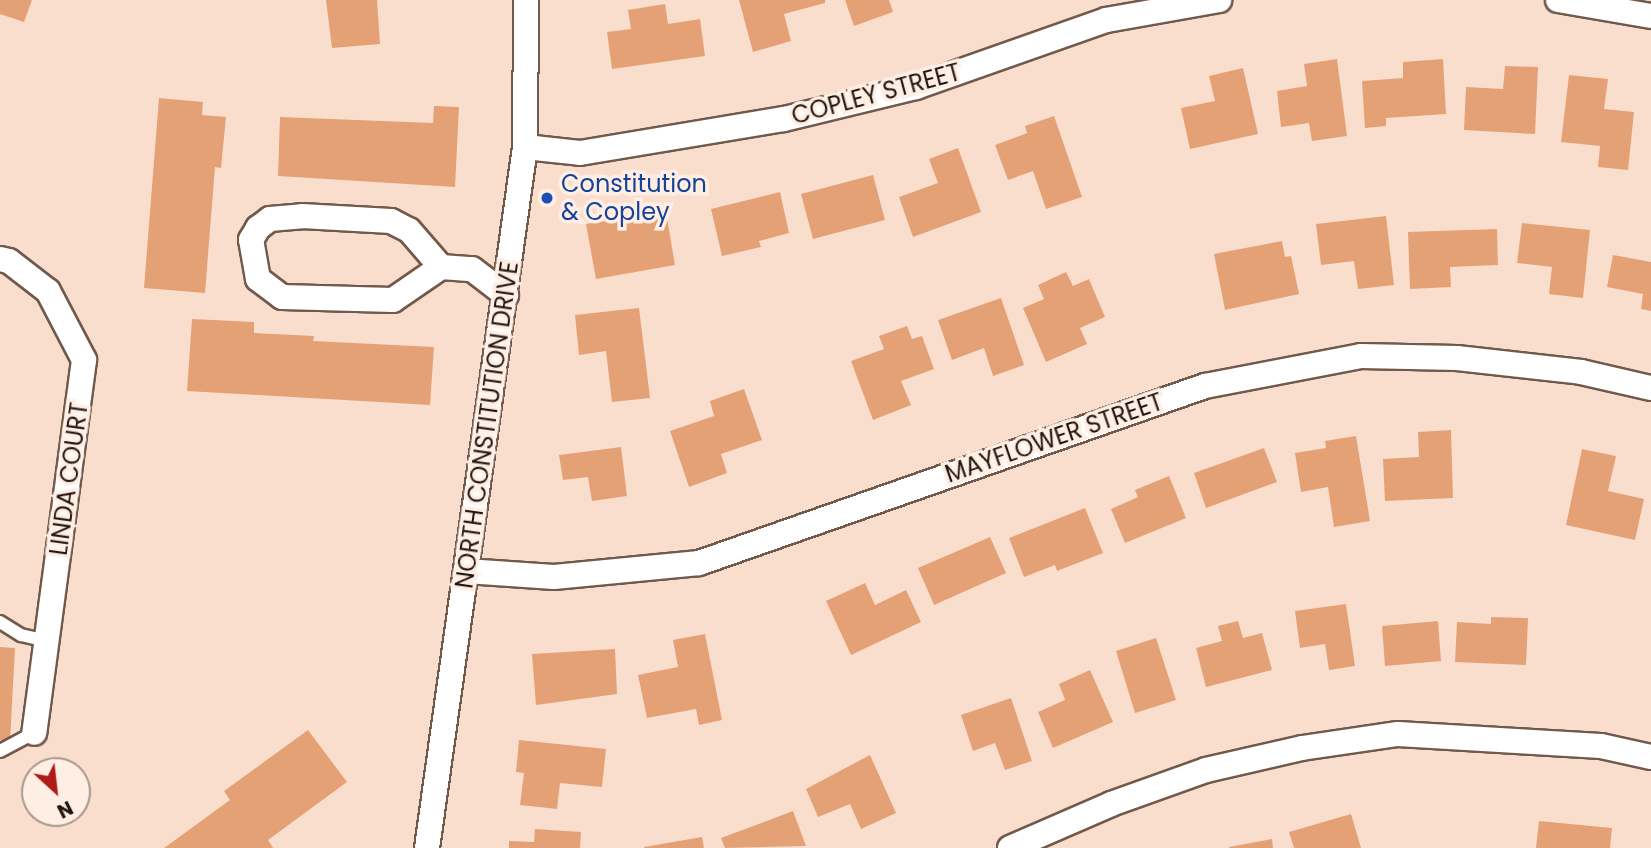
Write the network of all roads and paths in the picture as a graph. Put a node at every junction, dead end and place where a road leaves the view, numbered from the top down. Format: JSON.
{"nodes":[{"id":1,"x":526,"y":0,"type":"edge"},
{"id":2,"x":1219,"y":0,"type":"edge"},
{"id":3,"x":1558,"y":0,"type":"edge"},
{"id":4,"x":1651,"y":16,"type":"edge"},
{"id":5,"x":525,"y":147,"type":"junction"},
{"id":6,"x":0,"y":259,"type":"edge"},
{"id":7,"x":441,"y":267,"type":"junction"},
{"id":8,"x":506,"y":295,"type":"junction"},
{"id":9,"x":1651,"y":388,"type":"edge"},
{"id":10,"x":466,"y":571,"type":"junction"},
{"id":11,"x":0,"y":622,"type":"edge"},
{"id":12,"x":46,"y":641,"type":"junction"},
{"id":13,"x":34,"y":733,"type":"joint"},
{"id":14,"x":0,"y":751,"type":"edge"},
{"id":15,"x":1651,"y":757,"type":"edge"},
{"id":16,"x":427,"y":848,"type":"edge"},
{"id":17,"x":1010,"y":848,"type":"edge"}],
"edges":[{"from":1,"to":5,"type":"street","name":"NORTH CONSTITUTION DRIVE"},
{"from":2,"to":5,"type":"street","name":"COPLEY STREET"},
{"from":3,"to":4,"type":"street"},
{"from":5,"to":8,"type":"street","name":"NORTH CONSTITUTION DRIVE"},
{"from":6,"to":12,"type":"street","name":"LINDA COURT"},
{"from":7,"to":7,"type":"street"},
{"from":7,"to":8,"type":"street"},
{"from":8,"to":10,"type":"street","name":"NORTH CONSTITUTION DRIVE"},
{"from":9,"to":10,"type":"street","name":"MAYFLOWER STREET"},
{"from":10,"to":16,"type":"street","name":"NORTH CONSTITUTION DRIVE"},
{"from":11,"to":12,"type":"lane"},
{"from":12,"to":13,"type":"street","name":"LINDA COURT"},
{"from":13,"to":14,"type":"lane"},
{"from":15,"to":17,"type":"street"}]}
